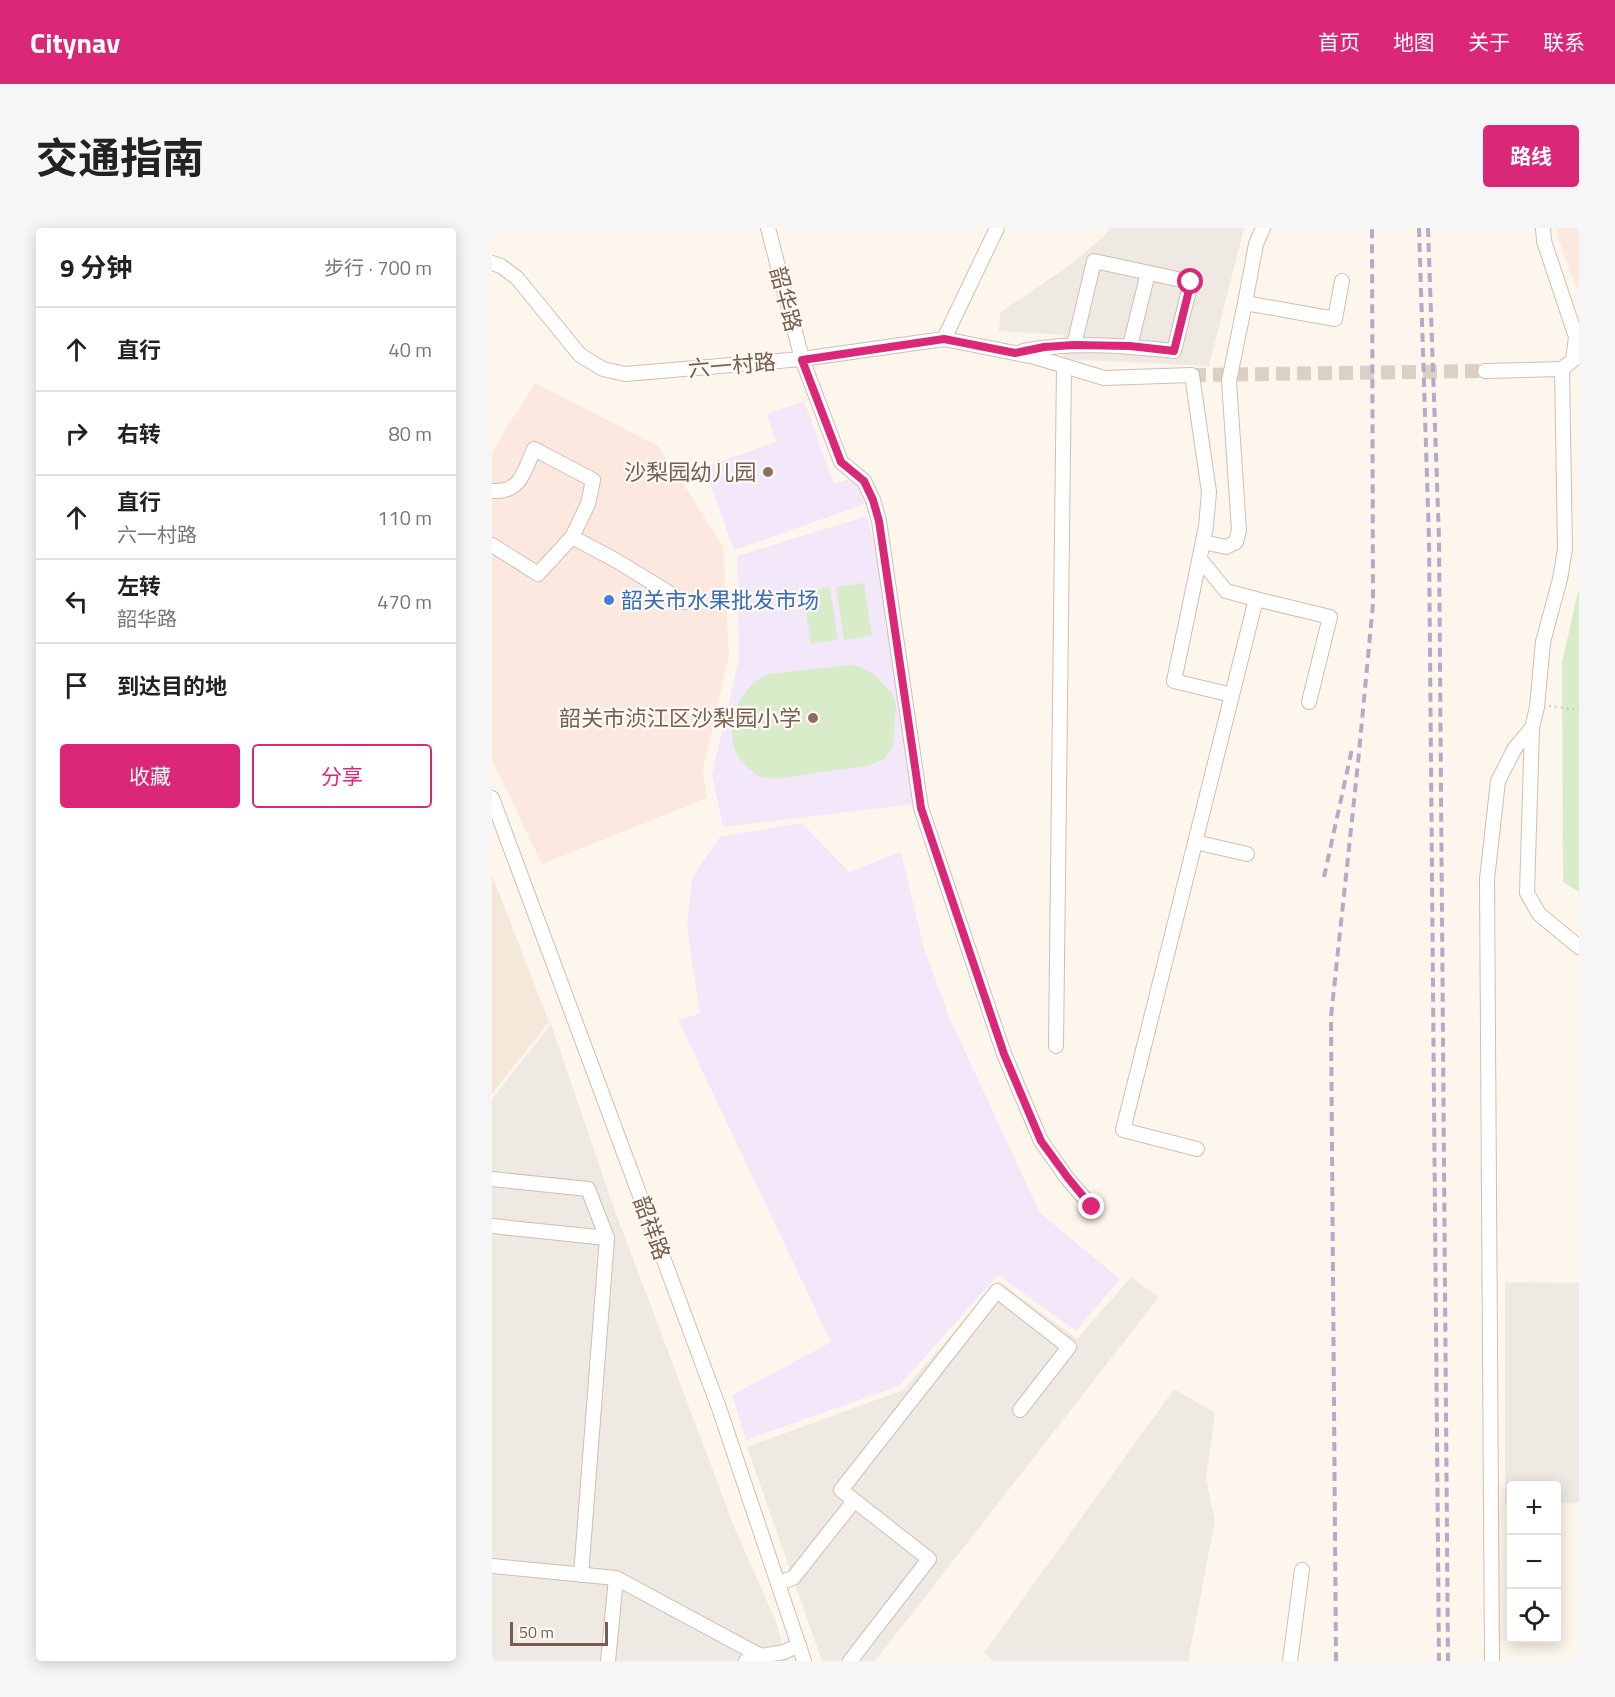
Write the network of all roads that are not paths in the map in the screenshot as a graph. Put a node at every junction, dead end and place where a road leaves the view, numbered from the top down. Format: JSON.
{"nodes":[{"id":1,"x":768,"y":228,"type":"edge"},
{"id":2,"x":997,"y":228,"type":"edge"},
{"id":3,"x":1263,"y":228,"type":"edge"},
{"id":4,"x":1543,"y":228,"type":"edge"},
{"id":5,"x":492,"y":263,"type":"edge"},
{"id":6,"x":1149,"y":273,"type":"junction"},
{"id":7,"x":1342,"y":281,"type":"dead end"},
{"id":8,"x":1245,"y":303,"type":"junction"},
{"id":9,"x":1565,"y":304,"type":"junction"},
{"id":10,"x":1579,"y":307,"type":"edge"},
{"id":11,"x":944,"y":339,"type":"junction"},
{"id":12,"x":1074,"y":345,"type":"junction"},
{"id":13,"x":1130,"y":346,"type":"junction"},
{"id":14,"x":1015,"y":353,"type":"junction"},
{"id":15,"x":802,"y":360,"type":"junction"},
{"id":16,"x":1064,"y":366,"type":"junction"},
{"id":17,"x":1562,"y":369,"type":"junction"},
{"id":18,"x":1485,"y":371,"type":"tunnel mouth"},
{"id":19,"x":492,"y":491,"type":"edge"},
{"id":20,"x":572,"y":537,"type":"junction"},
{"id":21,"x":1203,"y":543,"type":"junction"},
{"id":22,"x":492,"y":545,"type":"edge"},
{"id":23,"x":1200,"y":560,"type":"junction"},
{"id":24,"x":1256,"y":599,"type":"junction"},
{"id":25,"x":684,"y":602,"type":"dead end"},
{"id":26,"x":1232,"y":695,"type":"junction"},
{"id":27,"x":1309,"y":702,"type":"dead end"},
{"id":28,"x":1532,"y":728,"type":"junction"},
{"id":29,"x":492,"y":798,"type":"edge"},
{"id":30,"x":1196,"y":842,"type":"junction"},
{"id":31,"x":1247,"y":854,"type":"dead end"},
{"id":32,"x":1579,"y":946,"type":"edge"},
{"id":33,"x":1056,"y":1046,"type":"dead end"},
{"id":34,"x":1197,"y":1149,"type":"dead end"},
{"id":35,"x":492,"y":1179,"type":"edge"},
{"id":36,"x":1092,"y":1207,"type":"dead end"},
{"id":37,"x":492,"y":1226,"type":"edge"},
{"id":38,"x":607,"y":1238,"type":"junction"},
{"id":39,"x":1020,"y":1410,"type":"dead end"},
{"id":40,"x":855,"y":1501,"type":"junction"},
{"id":41,"x":492,"y":1566,"type":"edge"},
{"id":42,"x":1302,"y":1570,"type":"dead end"},
{"id":43,"x":581,"y":1575,"type":"junction"},
{"id":44,"x":616,"y":1578,"type":"junction"},
{"id":45,"x":778,"y":1583,"type":"junction"},
{"id":46,"x":799,"y":1645,"type":"junction"},
{"id":47,"x":761,"y":1656,"type":"junction"},
{"id":48,"x":608,"y":1661,"type":"edge"},
{"id":49,"x":746,"y":1661,"type":"edge"},
{"id":50,"x":804,"y":1661,"type":"edge"},
{"id":51,"x":850,"y":1661,"type":"edge"},
{"id":52,"x":1290,"y":1661,"type":"edge"},
{"id":53,"x":1492,"y":1661,"type":"edge"}],
"edges":[{"from":1,"to":15,"type":"street","name":"韶华路"},
{"from":2,"to":11,"type":"street"},
{"from":3,"to":8,"type":"street"},
{"from":4,"to":9,"type":"street"},
{"from":5,"to":15,"type":"street","name":"六一村路"},
{"from":6,"to":12,"type":"street"},
{"from":6,"to":13,"type":"street"},
{"from":6,"to":13,"type":"street"},
{"from":7,"to":8,"type":"street"},
{"from":8,"to":21,"type":"street"},
{"from":9,"to":10,"type":"street"},
{"from":9,"to":17,"type":"street"},
{"from":11,"to":14,"type":"street","name":"六一村路"},
{"from":11,"to":15,"type":"street","name":"六一村路"},
{"from":12,"to":13,"type":"street"},
{"from":12,"to":14,"type":"street"},
{"from":14,"to":16,"type":"street","name":"六一村路"},
{"from":15,"to":36,"type":"street","name":"韶华路"},
{"from":16,"to":21,"type":"street","name":"六一村路"},
{"from":16,"to":33,"type":"street"},
{"from":17,"to":18,"type":"street"},
{"from":17,"to":28,"type":"street"},
{"from":19,"to":20,"type":"street"},
{"from":20,"to":22,"type":"street"},
{"from":20,"to":25,"type":"street"},
{"from":21,"to":23,"type":"street"},
{"from":23,"to":24,"type":"street"},
{"from":23,"to":26,"type":"street"},
{"from":24,"to":26,"type":"street"},
{"from":24,"to":27,"type":"street"},
{"from":26,"to":30,"type":"street"},
{"from":28,"to":32,"type":"street"},
{"from":28,"to":53,"type":"street"},
{"from":29,"to":45,"type":"street","name":"韶祥路"},
{"from":30,"to":31,"type":"street"},
{"from":30,"to":34,"type":"street"},
{"from":35,"to":38,"type":"street"},
{"from":37,"to":38,"type":"street"},
{"from":38,"to":43,"type":"street"},
{"from":39,"to":40,"type":"street"},
{"from":40,"to":45,"type":"street"},
{"from":40,"to":51,"type":"street"},
{"from":41,"to":43,"type":"street"},
{"from":42,"to":52,"type":"street"},
{"from":43,"to":44,"type":"street"},
{"from":44,"to":47,"type":"street"},
{"from":44,"to":48,"type":"street"},
{"from":45,"to":46,"type":"street","name":"韶祥路"},
{"from":46,"to":47,"type":"street"},
{"from":46,"to":50,"type":"street","name":"韶祥路"},
{"from":47,"to":49,"type":"street"}]}
